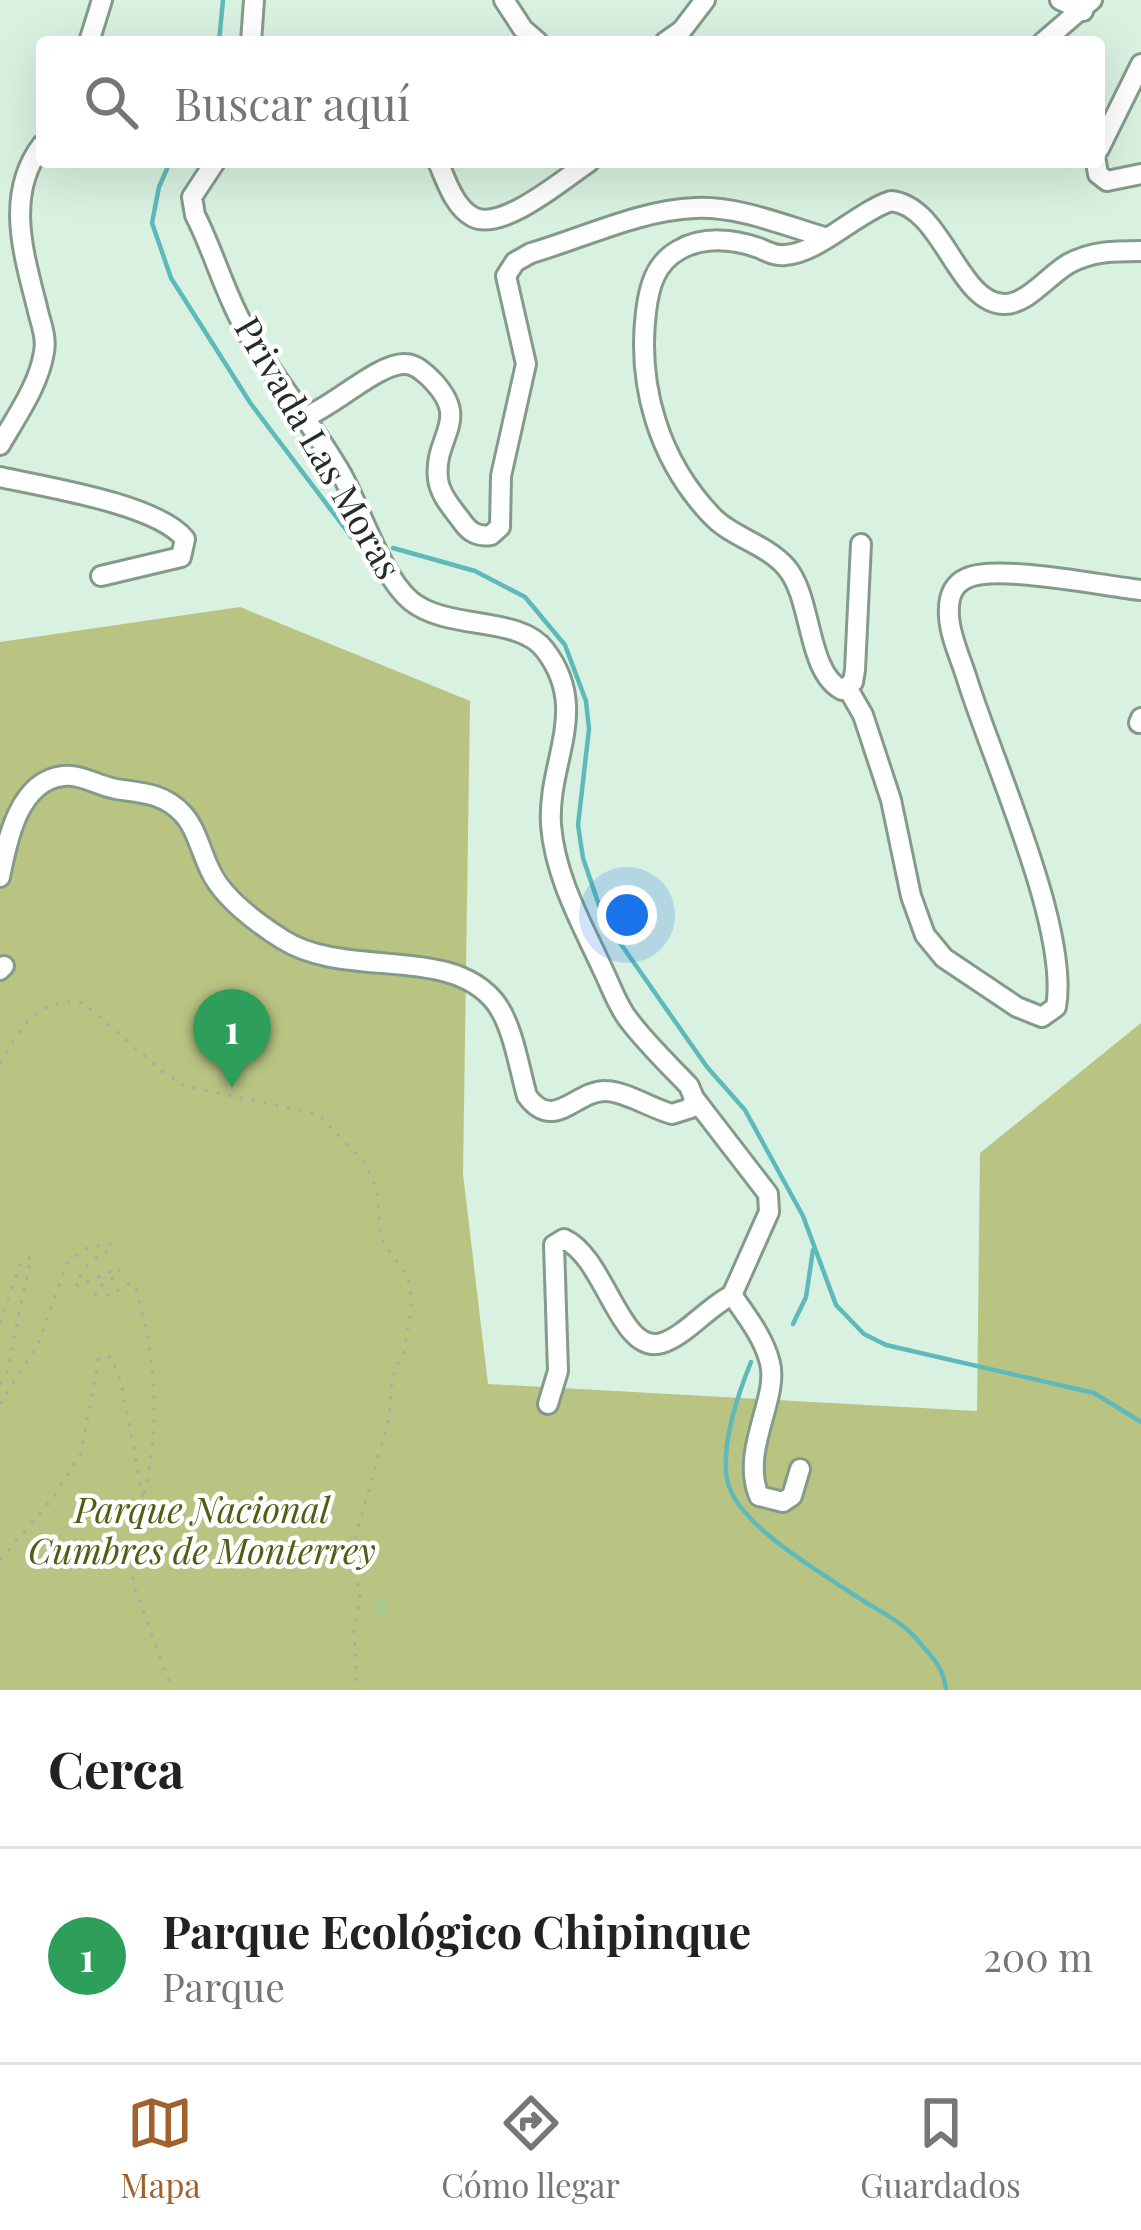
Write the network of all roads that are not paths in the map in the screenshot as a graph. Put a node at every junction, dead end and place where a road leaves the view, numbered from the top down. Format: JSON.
{"nodes":[{"id":1,"x":102,"y":0,"type":"edge"},
{"id":2,"x":254,"y":0,"type":"edge"},
{"id":3,"x":504,"y":0,"type":"edge"},
{"id":4,"x":705,"y":0,"type":"edge"},
{"id":5,"x":1060,"y":0,"type":"edge"},
{"id":6,"x":1088,"y":5,"type":"edge"},
{"id":7,"x":91,"y":36,"type":"edge"},
{"id":8,"x":251,"y":36,"type":"edge"},
{"id":9,"x":531,"y":36,"type":"edge"},
{"id":10,"x":674,"y":36,"type":"edge"},
{"id":11,"x":1050,"y":36,"type":"edge"},
{"id":12,"x":1141,"y":64,"type":"edge"},
{"id":13,"x":1105,"y":136,"type":"edge"},
{"id":14,"x":36,"y":153,"type":"edge"},
{"id":15,"x":211,"y":168,"type":"edge"},
{"id":16,"x":441,"y":168,"type":"edge"},
{"id":17,"x":580,"y":168,"type":"edge"},
{"id":18,"x":1097,"y":168,"type":"edge"},
{"id":19,"x":1141,"y":174,"type":"edge"},
{"id":20,"x":824,"y":237,"type":"junction"},
{"id":21,"x":1141,"y":251,"type":"edge"},
{"id":22,"x":307,"y":416,"type":"junction"},
{"id":23,"x":0,"y":445,"type":"edge"},
{"id":24,"x":0,"y":477,"type":"edge"},
{"id":25,"x":861,"y":544,"type":"dead end"},
{"id":26,"x":101,"y":577,"type":"dead end"},
{"id":27,"x":1141,"y":590,"type":"edge"},
{"id":28,"x":848,"y":689,"type":"junction"},
{"id":29,"x":0,"y":877,"type":"edge"},
{"id":30,"x":694,"y":1098,"type":"junction"},
{"id":31,"x":732,"y":1295,"type":"junction"},
{"id":32,"x":548,"y":1403,"type":"dead end"},
{"id":33,"x":800,"y":1469,"type":"dead end"}],
"edges":[{"from":1,"to":7,"type":"street"},
{"from":2,"to":8,"type":"street"},
{"from":3,"to":9,"type":"street"},
{"from":4,"to":10,"type":"street"},
{"from":5,"to":6,"type":"street"},
{"from":6,"to":11,"type":"street"},
{"from":12,"to":13,"type":"street"},
{"from":14,"to":23,"type":"street"},
{"from":15,"to":22,"type":"street","name":"Privada Las Moras"},
{"from":16,"to":17,"type":"street"},
{"from":18,"to":19,"type":"street"},
{"from":20,"to":21,"type":"street"},
{"from":20,"to":22,"type":"street"},
{"from":20,"to":28,"type":"street"},
{"from":22,"to":30,"type":"street","name":"Privada Las Moras"},
{"from":24,"to":26,"type":"street"},
{"from":25,"to":28,"type":"street"},
{"from":27,"to":28,"type":"street"},
{"from":29,"to":30,"type":"street"},
{"from":30,"to":31,"type":"street","name":"Privada Las Moras"},
{"from":31,"to":32,"type":"street"},
{"from":31,"to":33,"type":"street"}]}
